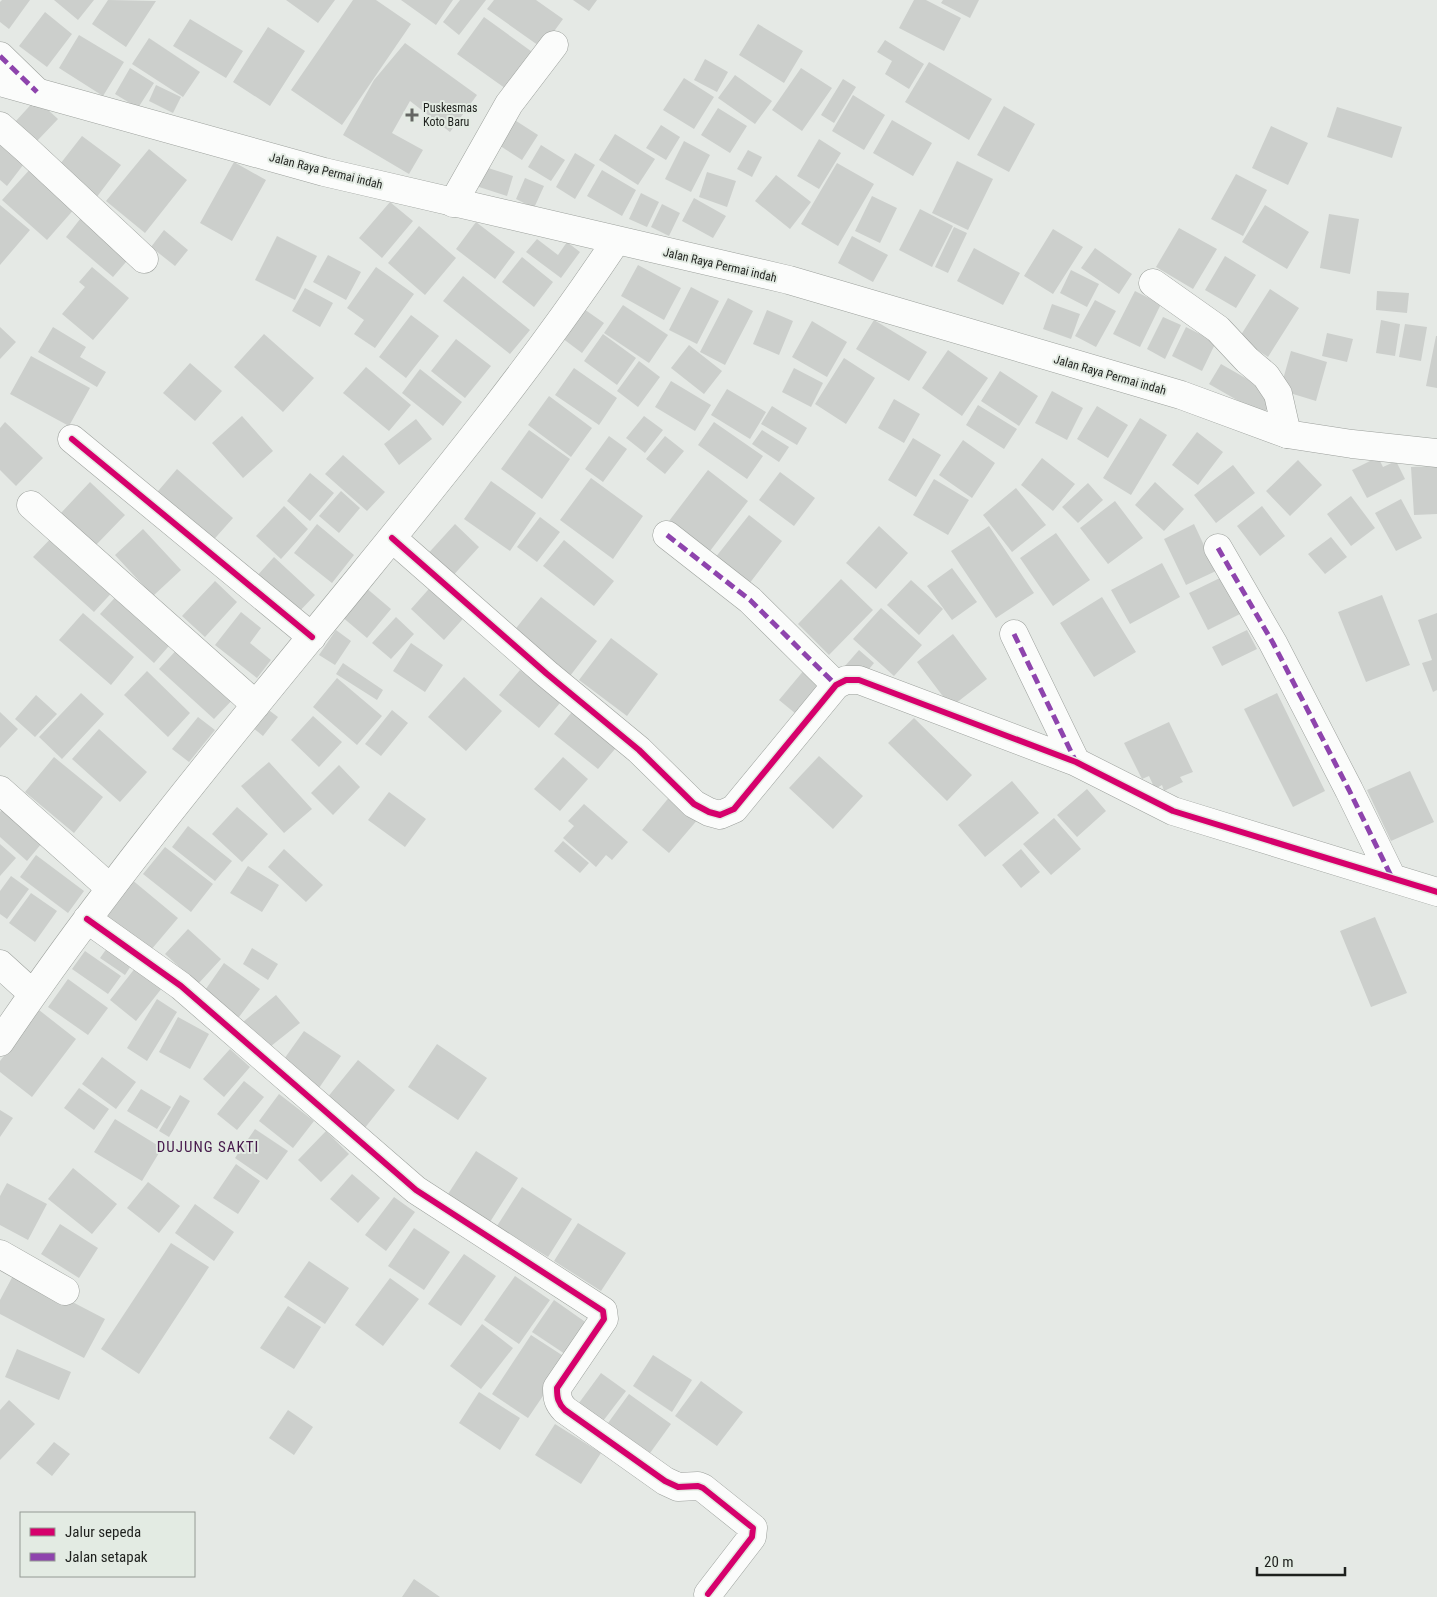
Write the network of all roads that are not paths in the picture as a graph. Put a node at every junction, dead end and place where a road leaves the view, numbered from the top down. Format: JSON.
{"nodes":[{"id":1,"x":554,"y":45,"type":"dead end"},
{"id":2,"x":0,"y":56,"type":"edge"},
{"id":3,"x":0,"y":82,"type":"edge"},
{"id":4,"x":37,"y":92,"type":"junction"},
{"id":5,"x":0,"y":126,"type":"edge"},
{"id":6,"x":453,"y":203,"type":"junction"},
{"id":7,"x":616,"y":240,"type":"junction"},
{"id":8,"x":144,"y":259,"type":"dead end"},
{"id":9,"x":1153,"y":283,"type":"dead end"},
{"id":10,"x":1287,"y":434,"type":"junction"},
{"id":11,"x":72,"y":439,"type":"dead end"},
{"id":12,"x":1437,"y":453,"type":"edge"},
{"id":13,"x":32,"y":505,"type":"dead end"},
{"id":14,"x":667,"y":535,"type":"dead end"},
{"id":15,"x":392,"y":538,"type":"junction"},
{"id":16,"x":1218,"y":548,"type":"dead end"},
{"id":17,"x":1014,"y":634,"type":"dead end"},
{"id":18,"x":312,"y":636,"type":"junction"},
{"id":19,"x":836,"y":685,"type":"junction"},
{"id":20,"x":256,"y":705,"type":"junction"},
{"id":21,"x":1076,"y":762,"type":"junction"},
{"id":22,"x":0,"y":790,"type":"edge"},
{"id":23,"x":1392,"y":878,"type":"junction"},
{"id":24,"x":110,"y":888,"type":"junction"},
{"id":25,"x":1437,"y":892,"type":"edge"},
{"id":26,"x":87,"y":919,"type":"junction"},
{"id":27,"x":0,"y":964,"type":"edge"},
{"id":28,"x":33,"y":994,"type":"junction"},
{"id":29,"x":0,"y":1042,"type":"edge"},
{"id":30,"x":0,"y":1254,"type":"edge"},
{"id":31,"x":65,"y":1290,"type":"dead end"},
{"id":32,"x":708,"y":1594,"type":"dead end"}],
"edges":[{"from":1,"to":6,"type":"street"},
{"from":2,"to":4,"type":"street"},
{"from":3,"to":4,"type":"street","name":"Jalan Raya Permai indah"},
{"from":4,"to":6,"type":"street","name":"Jalan Raya Permai indah"},
{"from":5,"to":8,"type":"street"},
{"from":6,"to":7,"type":"street","name":"Jalan Raya Permai indah"},
{"from":7,"to":10,"type":"street","name":"Jalan Raya Permai indah"},
{"from":7,"to":15,"type":"street"},
{"from":9,"to":10,"type":"street"},
{"from":10,"to":12,"type":"street","name":"Jalan Raya Permai indah"},
{"from":11,"to":18,"type":"street"},
{"from":13,"to":20,"type":"street"},
{"from":14,"to":19,"type":"street"},
{"from":15,"to":18,"type":"street"},
{"from":15,"to":19,"type":"street"},
{"from":16,"to":23,"type":"street"},
{"from":17,"to":21,"type":"street"},
{"from":18,"to":20,"type":"street"},
{"from":19,"to":21,"type":"street"},
{"from":20,"to":24,"type":"street"},
{"from":21,"to":23,"type":"street"},
{"from":22,"to":24,"type":"street"},
{"from":23,"to":25,"type":"street"},
{"from":24,"to":26,"type":"street"},
{"from":26,"to":28,"type":"street"},
{"from":26,"to":32,"type":"street"},
{"from":27,"to":28,"type":"street"},
{"from":28,"to":29,"type":"street"},
{"from":30,"to":31,"type":"street"}]}
